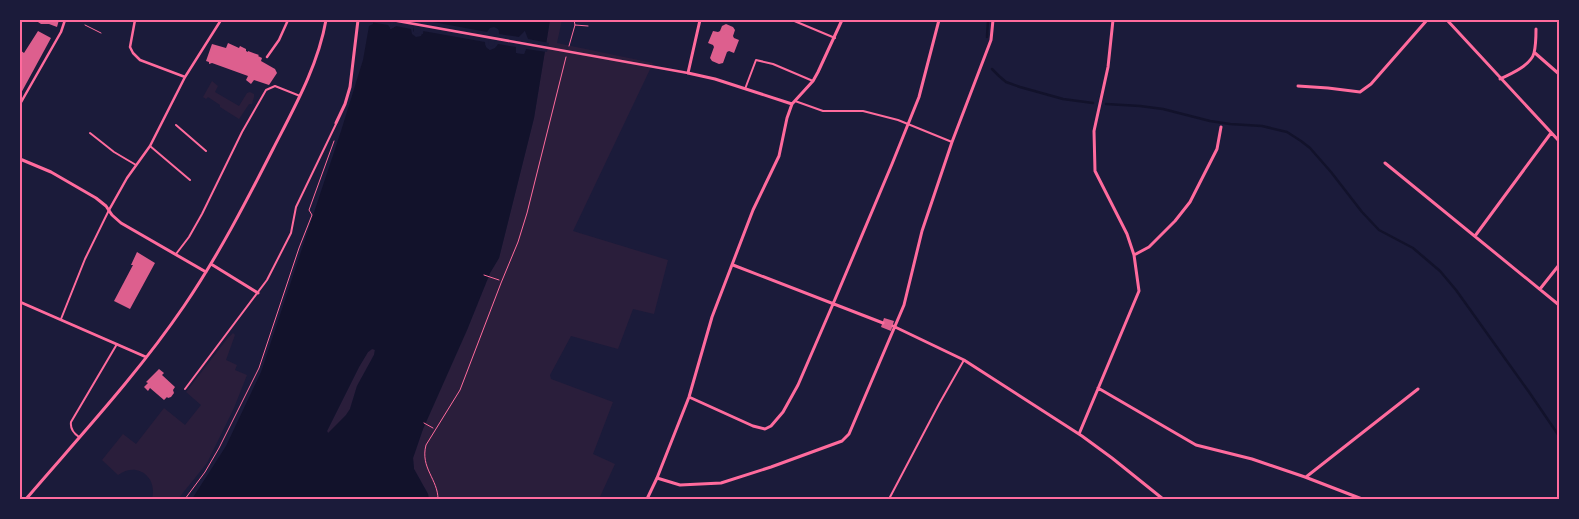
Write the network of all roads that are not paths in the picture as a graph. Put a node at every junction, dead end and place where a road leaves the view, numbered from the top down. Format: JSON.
{"nodes":[{"id":1,"x":65,"y":20,"type":"edge"},
{"id":2,"x":135,"y":20,"type":"edge"},
{"id":3,"x":221,"y":20,"type":"edge"},
{"id":4,"x":288,"y":20,"type":"edge"},
{"id":5,"x":326,"y":20,"type":"edge"},
{"id":6,"x":358,"y":20,"type":"edge"},
{"id":7,"x":392,"y":20,"type":"edge"},
{"id":8,"x":700,"y":20,"type":"edge"},
{"id":9,"x":792,"y":20,"type":"edge"},
{"id":10,"x":842,"y":20,"type":"edge"},
{"id":11,"x":939,"y":20,"type":"edge"},
{"id":12,"x":993,"y":20,"type":"edge"},
{"id":13,"x":1114,"y":20,"type":"edge"},
{"id":14,"x":1427,"y":20,"type":"edge"},
{"id":15,"x":1447,"y":20,"type":"edge"},
{"id":16,"x":1536,"y":29,"type":"dead end"},
{"id":17,"x":834,"y":38,"type":"junction"},
{"id":18,"x":1534,"y":53,"type":"junction"},
{"id":19,"x":267,"y":57,"type":"dead end"},
{"id":20,"x":688,"y":73,"type":"junction"},
{"id":21,"x":1559,"y":74,"type":"edge"},
{"id":22,"x":185,"y":77,"type":"junction"},
{"id":23,"x":1500,"y":78,"type":"junction"},
{"id":24,"x":813,"y":80,"type":"junction"},
{"id":25,"x":1298,"y":86,"type":"dead end"},
{"id":26,"x":745,"y":89,"type":"junction"},
{"id":27,"x":300,"y":96,"type":"junction"},
{"id":28,"x":793,"y":103,"type":"junction"},
{"id":29,"x":20,"y":104,"type":"edge"},
{"id":30,"x":336,"y":123,"type":"joint"},
{"id":31,"x":176,"y":124,"type":"dead end"},
{"id":32,"x":908,"y":125,"type":"junction"},
{"id":33,"x":1221,"y":127,"type":"dead end"},
{"id":34,"x":90,"y":133,"type":"dead end"},
{"id":35,"x":1551,"y":133,"type":"junction"},
{"id":36,"x":1559,"y":141,"type":"edge"},
{"id":37,"x":952,"y":142,"type":"junction"},
{"id":38,"x":150,"y":146,"type":"junction"},
{"id":39,"x":206,"y":151,"type":"dead end"},
{"id":40,"x":20,"y":159,"type":"edge"},
{"id":41,"x":1385,"y":163,"type":"dead end"},
{"id":42,"x":136,"y":165,"type":"junction"},
{"id":43,"x":190,"y":180,"type":"dead end"},
{"id":44,"x":109,"y":210,"type":"junction"},
{"id":45,"x":1475,"y":236,"type":"junction"},
{"id":46,"x":176,"y":254,"type":"junction"},
{"id":47,"x":1134,"y":254,"type":"junction"},
{"id":48,"x":211,"y":264,"type":"junction"},
{"id":49,"x":733,"y":265,"type":"junction"},
{"id":50,"x":1559,"y":265,"type":"edge"},
{"id":51,"x":206,"y":272,"type":"junction"},
{"id":52,"x":1540,"y":289,"type":"junction"},
{"id":53,"x":258,"y":293,"type":"junction"},
{"id":54,"x":20,"y":302,"type":"edge"},
{"id":55,"x":833,"y":304,"type":"junction"},
{"id":56,"x":1559,"y":305,"type":"edge"},
{"id":57,"x":61,"y":319,"type":"junction"},
{"id":58,"x":883,"y":322,"type":"dead end"},
{"id":59,"x":894,"y":327,"type":"junction"},
{"id":60,"x":117,"y":344,"type":"junction"},
{"id":61,"x":146,"y":357,"type":"junction"},
{"id":62,"x":964,"y":360,"type":"junction"},
{"id":63,"x":1098,"y":388,"type":"junction"},
{"id":64,"x":185,"y":389,"type":"dead end"},
{"id":65,"x":1418,"y":389,"type":"dead end"},
{"id":66,"x":689,"y":397,"type":"junction"},
{"id":67,"x":1079,"y":434,"type":"junction"},
{"id":68,"x":79,"y":437,"type":"junction"},
{"id":69,"x":1306,"y":477,"type":"junction"},
{"id":70,"x":657,"y":478,"type":"junction"},
{"id":71,"x":26,"y":499,"type":"edge"},
{"id":72,"x":647,"y":499,"type":"edge"},
{"id":73,"x":889,"y":499,"type":"edge"},
{"id":74,"x":1163,"y":499,"type":"edge"},
{"id":75,"x":1362,"y":499,"type":"edge"}],
"edges":[{"from":1,"to":29,"type":"street"},
{"from":2,"to":22,"type":"street"},
{"from":3,"to":22,"type":"street"},
{"from":4,"to":19,"type":"street"},
{"from":5,"to":27,"type":"street"},
{"from":6,"to":30,"type":"street"},
{"from":7,"to":20,"type":"street"},
{"from":8,"to":20,"type":"street"},
{"from":9,"to":17,"type":"lane"},
{"from":10,"to":17,"type":"street"},
{"from":11,"to":32,"type":"street"},
{"from":12,"to":37,"type":"street"},
{"from":13,"to":47,"type":"street"},
{"from":14,"to":25,"type":"street"},
{"from":15,"to":23,"type":"street"},
{"from":16,"to":18,"type":"street"},
{"from":17,"to":24,"type":"street"},
{"from":18,"to":21,"type":"street"},
{"from":18,"to":23,"type":"street"},
{"from":20,"to":26,"type":"street"},
{"from":22,"to":38,"type":"street"},
{"from":23,"to":35,"type":"street"},
{"from":24,"to":26,"type":"lane"},
{"from":24,"to":28,"type":"street"},
{"from":26,"to":28,"type":"street"},
{"from":27,"to":46,"type":"lane"},
{"from":27,"to":48,"type":"street"},
{"from":28,"to":32,"type":"lane"},
{"from":28,"to":49,"type":"street"},
{"from":30,"to":53,"type":"lane"},
{"from":31,"to":39,"type":"lane"},
{"from":32,"to":37,"type":"lane"},
{"from":32,"to":55,"type":"street"},
{"from":33,"to":47,"type":"street"},
{"from":34,"to":42,"type":"lane"},
{"from":35,"to":36,"type":"street"},
{"from":35,"to":45,"type":"street"},
{"from":37,"to":59,"type":"street"},
{"from":38,"to":42,"type":"street"},
{"from":38,"to":43,"type":"lane"},
{"from":40,"to":44,"type":"street"},
{"from":41,"to":45,"type":"street"},
{"from":42,"to":44,"type":"street"},
{"from":44,"to":46,"type":"street"},
{"from":44,"to":57,"type":"lane"},
{"from":45,"to":52,"type":"street"},
{"from":46,"to":51,"type":"street"},
{"from":47,"to":63,"type":"street"},
{"from":48,"to":51,"type":"street"},
{"from":48,"to":53,"type":"street"},
{"from":49,"to":55,"type":"street"},
{"from":49,"to":66,"type":"street"},
{"from":50,"to":52,"type":"street"},
{"from":51,"to":61,"type":"street"},
{"from":52,"to":56,"type":"street"},
{"from":53,"to":64,"type":"lane"},
{"from":54,"to":57,"type":"street"},
{"from":55,"to":58,"type":"street"},
{"from":55,"to":66,"type":"street"},
{"from":57,"to":60,"type":"street"},
{"from":59,"to":62,"type":"street"},
{"from":59,"to":70,"type":"street"},
{"from":60,"to":61,"type":"street"},
{"from":60,"to":68,"type":"lane"},
{"from":61,"to":68,"type":"street"},
{"from":62,"to":67,"type":"street"},
{"from":62,"to":73,"type":"lane"},
{"from":63,"to":67,"type":"street"},
{"from":63,"to":69,"type":"street"},
{"from":65,"to":69,"type":"street"},
{"from":66,"to":70,"type":"street"},
{"from":67,"to":74,"type":"street"},
{"from":68,"to":71,"type":"street"},
{"from":69,"to":75,"type":"street"},
{"from":70,"to":72,"type":"street"}]}
